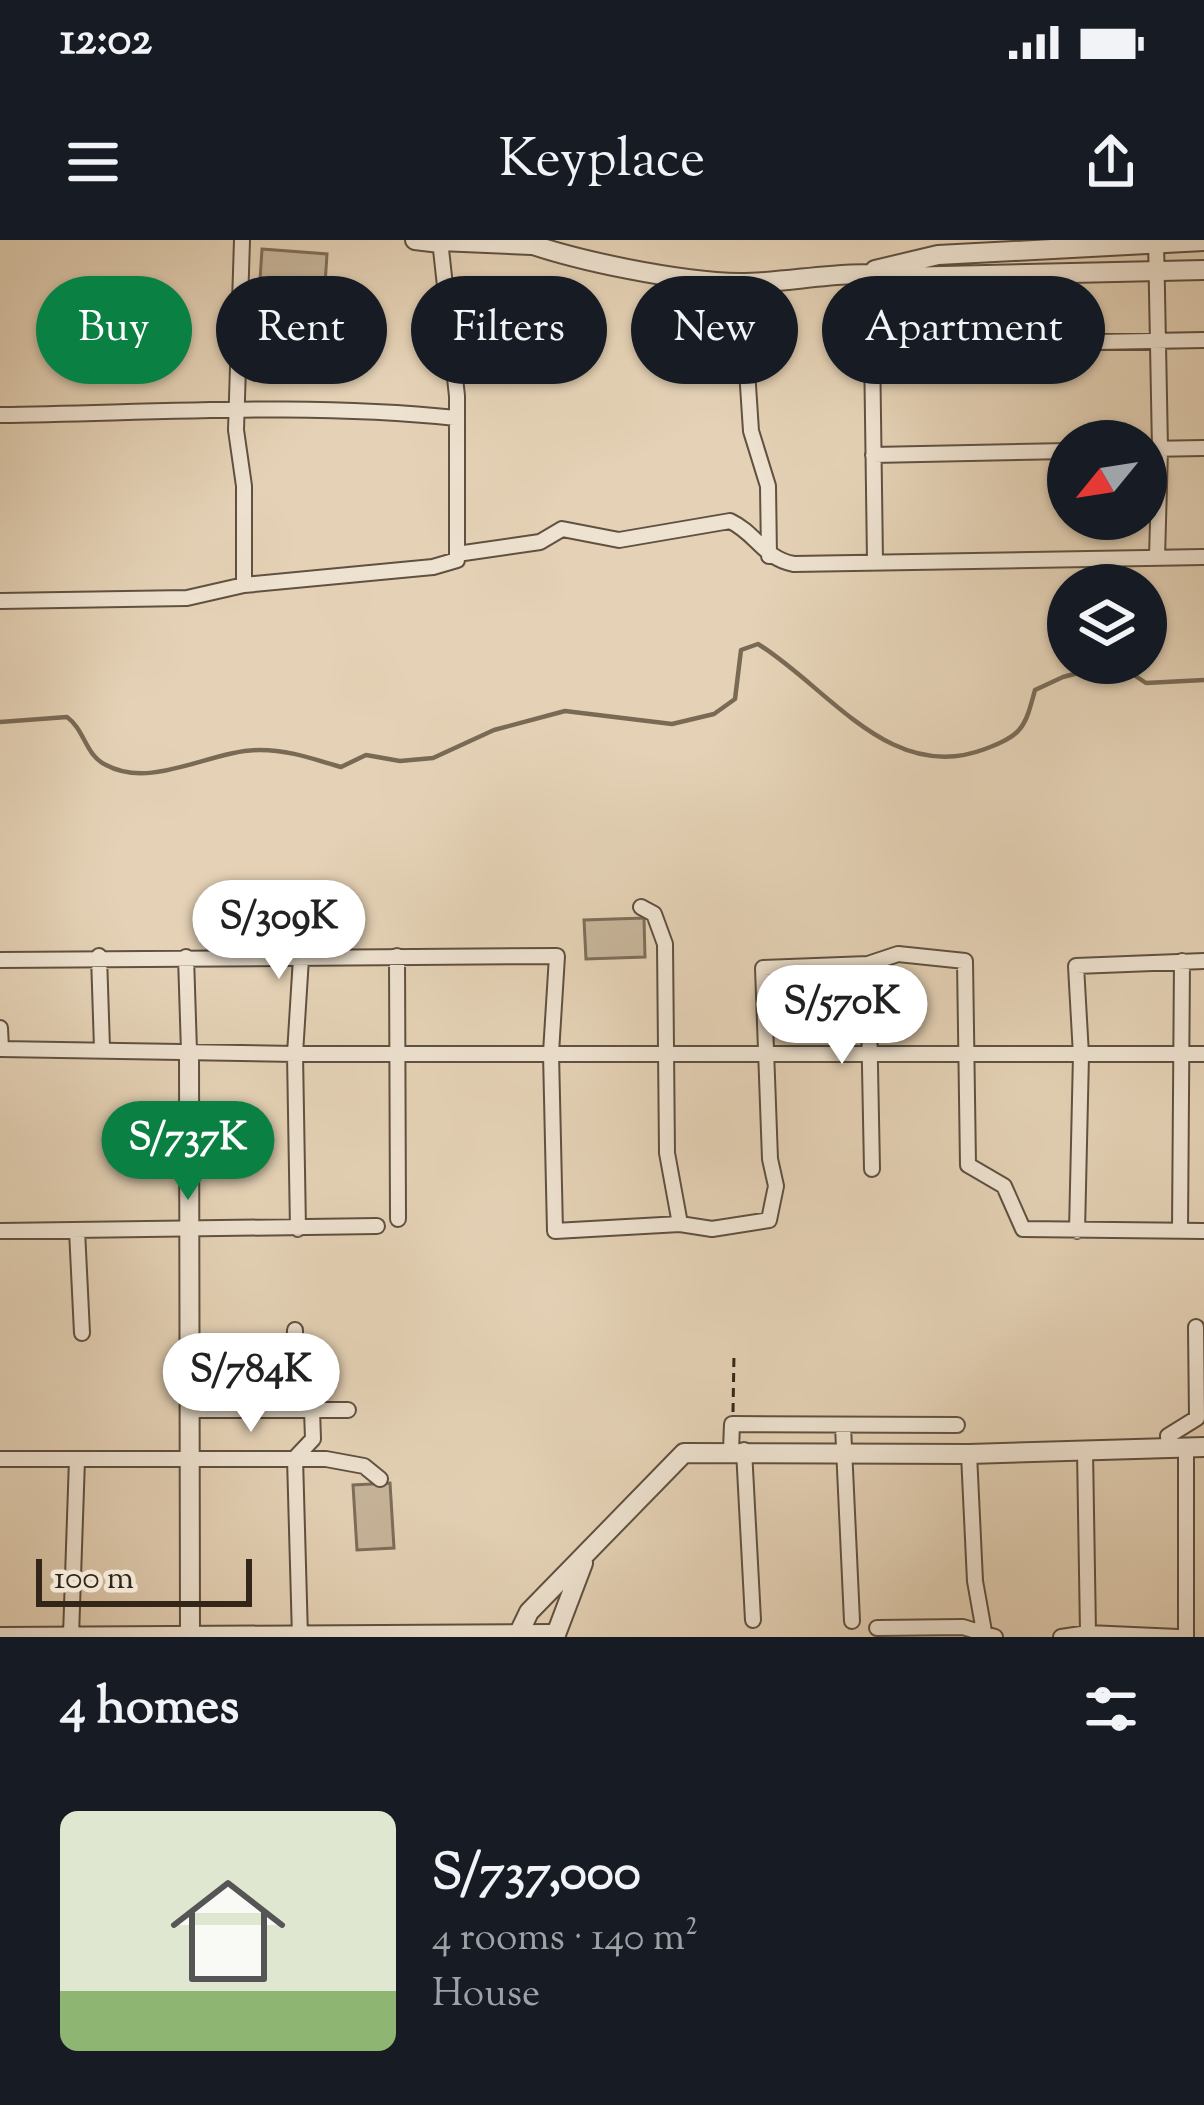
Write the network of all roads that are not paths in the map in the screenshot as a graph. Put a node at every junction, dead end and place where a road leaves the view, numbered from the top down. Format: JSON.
{"nodes":[{"id":1,"x":242,"y":240,"type":"edge"},
{"id":2,"x":415,"y":240,"type":"edge"},
{"id":3,"x":440,"y":241,"type":"edge"},
{"id":4,"x":1155,"y":242,"type":"edge"},
{"id":5,"x":1204,"y":242,"type":"edge"},
{"id":6,"x":528,"y":243,"type":"edge"},
{"id":7,"x":1204,"y":270,"type":"edge"},
{"id":8,"x":1155,"y":271,"type":"junction"},
{"id":9,"x":871,"y":272,"type":"junction"},
{"id":10,"x":871,"y":276,"type":"edge"},
{"id":11,"x":1204,"y":340,"type":"edge"},
{"id":12,"x":1156,"y":341,"type":"junction"},
{"id":13,"x":1105,"y":342,"type":"edge"},
{"id":14,"x":748,"y":384,"type":"edge"},
{"id":15,"x":874,"y":384,"type":"edge"},
{"id":16,"x":236,"y":412,"type":"junction"},
{"id":17,"x":0,"y":415,"type":"edge"},
{"id":18,"x":456,"y":418,"type":"junction"},
{"id":19,"x":1154,"y":420,"type":"edge"},
{"id":20,"x":1204,"y":448,"type":"edge"},
{"id":21,"x":1167,"y":449,"type":"edge"},
{"id":22,"x":1047,"y":451,"type":"edge"},
{"id":23,"x":873,"y":455,"type":"junction"},
{"id":24,"x":1156,"y":540,"type":"edge"},
{"id":25,"x":457,"y":554,"type":"junction"},
{"id":26,"x":769,"y":556,"type":"junction"},
{"id":27,"x":1204,"y":557,"type":"edge"},
{"id":28,"x":1156,"y":558,"type":"junction"},
{"id":29,"x":875,"y":561,"type":"junction"},
{"id":30,"x":244,"y":585,"type":"junction"},
{"id":31,"x":0,"y":602,"type":"edge"},
{"id":32,"x":641,"y":907,"type":"dead end"},
{"id":33,"x":99,"y":956,"type":"junction"},
{"id":34,"x":397,"y":956,"type":"junction"},
{"id":35,"x":186,"y":957,"type":"junction"},
{"id":36,"x":301,"y":958,"type":"junction"},
{"id":37,"x":0,"y":960,"type":"edge"},
{"id":38,"x":1182,"y":961,"type":"junction"},
{"id":39,"x":1204,"y":961,"type":"edge"},
{"id":40,"x":868,"y":964,"type":"junction"},
{"id":41,"x":0,"y":1028,"type":"edge"},
{"id":42,"x":102,"y":1048,"type":"junction"},
{"id":43,"x":0,"y":1049,"type":"edge"},
{"id":44,"x":189,"y":1051,"type":"junction"},
{"id":45,"x":967,"y":1051,"type":"junction"},
{"id":46,"x":397,"y":1052,"type":"junction"},
{"id":47,"x":551,"y":1052,"type":"junction"},
{"id":48,"x":665,"y":1052,"type":"junction"},
{"id":49,"x":766,"y":1052,"type":"junction"},
{"id":50,"x":867,"y":1052,"type":"junction"},
{"id":51,"x":295,"y":1054,"type":"junction"},
{"id":52,"x":1183,"y":1054,"type":"junction"},
{"id":53,"x":1204,"y":1054,"type":"edge"},
{"id":54,"x":1081,"y":1055,"type":"junction"},
{"id":55,"x":872,"y":1169,"type":"dead end"},
{"id":56,"x":398,"y":1219,"type":"dead end"},
{"id":57,"x":680,"y":1224,"type":"junction"},
{"id":58,"x":377,"y":1226,"type":"dead end"},
{"id":59,"x":190,"y":1228,"type":"junction"},
{"id":60,"x":298,"y":1229,"type":"junction"},
{"id":61,"x":77,"y":1230,"type":"junction"},
{"id":62,"x":0,"y":1231,"type":"edge"},
{"id":63,"x":1076,"y":1231,"type":"junction"},
{"id":64,"x":1180,"y":1231,"type":"junction"},
{"id":65,"x":1204,"y":1231,"type":"edge"},
{"id":66,"x":1196,"y":1328,"type":"dead end"},
{"id":67,"x":295,"y":1330,"type":"dead end"},
{"id":68,"x":82,"y":1334,"type":"dead end"},
{"id":69,"x":293,"y":1410,"type":"junction"},
{"id":70,"x":311,"y":1410,"type":"junction"},
{"id":71,"x":348,"y":1410,"type":"dead end"},
{"id":72,"x":190,"y":1411,"type":"junction"},
{"id":73,"x":1201,"y":1418,"type":"edge"},
{"id":74,"x":957,"y":1425,"type":"dead end"},
{"id":75,"x":843,"y":1426,"type":"junction"},
{"id":76,"x":1186,"y":1448,"type":"edge"},
{"id":77,"x":737,"y":1450,"type":"junction"},
{"id":78,"x":1085,"y":1451,"type":"junction"},
{"id":79,"x":844,"y":1453,"type":"junction"},
{"id":80,"x":969,"y":1454,"type":"junction"},
{"id":81,"x":295,"y":1458,"type":"junction"},
{"id":82,"x":0,"y":1459,"type":"edge"},
{"id":83,"x":77,"y":1459,"type":"junction"},
{"id":84,"x":190,"y":1460,"type":"junction"},
{"id":85,"x":380,"y":1479,"type":"dead end"},
{"id":86,"x":586,"y":1556,"type":"junction"},
{"id":87,"x":753,"y":1620,"type":"dead end"},
{"id":88,"x":852,"y":1621,"type":"dead end"},
{"id":89,"x":878,"y":1628,"type":"dead end"},
{"id":90,"x":1088,"y":1633,"type":"junction"},
{"id":91,"x":555,"y":1634,"type":"edge"},
{"id":92,"x":0,"y":1635,"type":"edge"},
{"id":93,"x":517,"y":1635,"type":"edge"},
{"id":94,"x":71,"y":1636,"type":"edge"},
{"id":95,"x":80,"y":1636,"type":"edge"},
{"id":96,"x":190,"y":1636,"type":"edge"},
{"id":97,"x":300,"y":1636,"type":"edge"},
{"id":98,"x":400,"y":1636,"type":"edge"},
{"id":99,"x":988,"y":1636,"type":"edge"},
{"id":100,"x":1061,"y":1637,"type":"edge"},
{"id":101,"x":1182,"y":1637,"type":"edge"}],
"edges":[{"from":1,"to":16,"type":"street"},
{"from":2,"to":3,"type":"street"},
{"from":3,"to":6,"type":"street"},
{"from":3,"to":18,"type":"street"},
{"from":4,"to":5,"type":"street"},
{"from":4,"to":8,"type":"street"},
{"from":4,"to":9,"type":"street"},
{"from":6,"to":9,"type":"street"},
{"from":7,"to":8,"type":"street"},
{"from":8,"to":9,"type":"street"},
{"from":8,"to":12,"type":"street"},
{"from":9,"to":10,"type":"street"},
{"from":11,"to":12,"type":"street"},
{"from":12,"to":13,"type":"street"},
{"from":12,"to":19,"type":"street"},
{"from":14,"to":26,"type":"street"},
{"from":15,"to":23,"type":"street"},
{"from":16,"to":17,"type":"street"},
{"from":16,"to":18,"type":"street"},
{"from":16,"to":30,"type":"street"},
{"from":18,"to":25,"type":"street"},
{"from":20,"to":21,"type":"street"},
{"from":22,"to":23,"type":"street"},
{"from":23,"to":29,"type":"street"},
{"from":24,"to":28,"type":"street"},
{"from":25,"to":26,"type":"street"},
{"from":25,"to":30,"type":"street"},
{"from":26,"to":29,"type":"street"},
{"from":27,"to":28,"type":"street"},
{"from":28,"to":29,"type":"street"},
{"from":30,"to":31,"type":"street"},
{"from":32,"to":48,"type":"street"},
{"from":33,"to":35,"type":"street"},
{"from":33,"to":37,"type":"street"},
{"from":33,"to":42,"type":"street"},
{"from":34,"to":36,"type":"street"},
{"from":34,"to":46,"type":"street"},
{"from":34,"to":47,"type":"street"},
{"from":35,"to":36,"type":"street"},
{"from":35,"to":44,"type":"street"},
{"from":36,"to":51,"type":"street"},
{"from":38,"to":39,"type":"street"},
{"from":38,"to":52,"type":"street"},
{"from":38,"to":54,"type":"street"},
{"from":40,"to":45,"type":"street"},
{"from":40,"to":49,"type":"street"},
{"from":40,"to":50,"type":"street"},
{"from":41,"to":43,"type":"street"},
{"from":42,"to":43,"type":"street"},
{"from":42,"to":44,"type":"street"},
{"from":44,"to":51,"type":"street"},
{"from":44,"to":59,"type":"street"},
{"from":45,"to":50,"type":"street"},
{"from":45,"to":54,"type":"street"},
{"from":45,"to":63,"type":"street"},
{"from":46,"to":47,"type":"street"},
{"from":46,"to":51,"type":"street"},
{"from":46,"to":56,"type":"street"},
{"from":47,"to":48,"type":"street"},
{"from":47,"to":57,"type":"street"},
{"from":48,"to":49,"type":"street"},
{"from":48,"to":57,"type":"street"},
{"from":49,"to":50,"type":"street"},
{"from":49,"to":57,"type":"street"},
{"from":50,"to":55,"type":"street"},
{"from":51,"to":60,"type":"street"},
{"from":52,"to":53,"type":"street"},
{"from":52,"to":54,"type":"street"},
{"from":52,"to":64,"type":"street"},
{"from":54,"to":63,"type":"street"},
{"from":58,"to":60,"type":"street"},
{"from":59,"to":60,"type":"street"},
{"from":59,"to":61,"type":"street"},
{"from":59,"to":72,"type":"street"},
{"from":61,"to":62,"type":"street"},
{"from":61,"to":68,"type":"street"},
{"from":63,"to":64,"type":"street"},
{"from":64,"to":65,"type":"street"},
{"from":66,"to":73,"type":"street"},
{"from":67,"to":69,"type":"street"},
{"from":69,"to":70,"type":"street"},
{"from":69,"to":72,"type":"street"},
{"from":70,"to":71,"type":"street"},
{"from":70,"to":81,"type":"street"},
{"from":72,"to":84,"type":"street"},
{"from":73,"to":76,"type":"street"},
{"from":74,"to":75,"type":"street"},
{"from":75,"to":77,"type":"street"},
{"from":75,"to":79,"type":"street"},
{"from":76,"to":78,"type":"street"},
{"from":76,"to":101,"type":"street"},
{"from":77,"to":79,"type":"street"},
{"from":77,"to":86,"type":"street"},
{"from":77,"to":87,"type":"street"},
{"from":78,"to":80,"type":"street"},
{"from":78,"to":90,"type":"street"},
{"from":79,"to":80,"type":"street"},
{"from":79,"to":88,"type":"street"},
{"from":80,"to":99,"type":"street"},
{"from":81,"to":84,"type":"street"},
{"from":81,"to":85,"type":"street"},
{"from":81,"to":97,"type":"street"},
{"from":82,"to":83,"type":"street"},
{"from":83,"to":84,"type":"street"},
{"from":83,"to":94,"type":"street"},
{"from":84,"to":96,"type":"street"},
{"from":86,"to":91,"type":"street"},
{"from":86,"to":93,"type":"street"},
{"from":89,"to":99,"type":"street"},
{"from":90,"to":100,"type":"street"},
{"from":90,"to":101,"type":"street"},
{"from":91,"to":93,"type":"street"},
{"from":92,"to":94,"type":"street"},
{"from":93,"to":98,"type":"street"},
{"from":94,"to":95,"type":"street"},
{"from":95,"to":96,"type":"street"},
{"from":96,"to":97,"type":"street"},
{"from":97,"to":98,"type":"street"}]}
